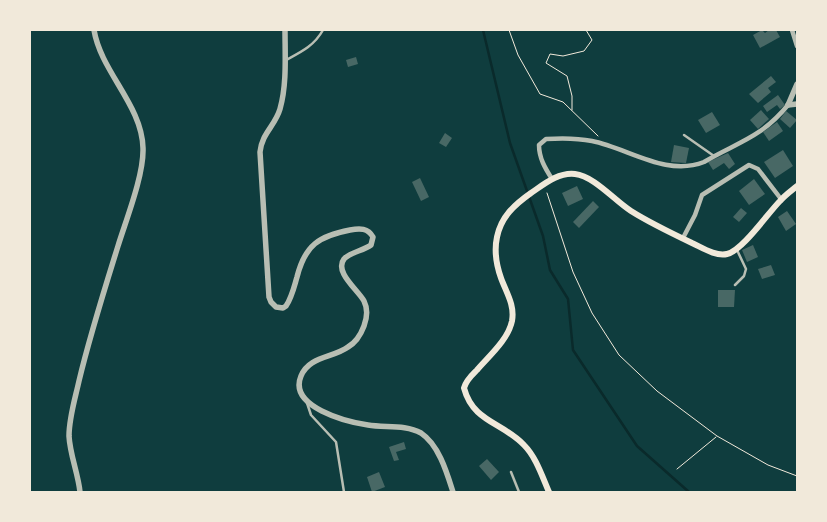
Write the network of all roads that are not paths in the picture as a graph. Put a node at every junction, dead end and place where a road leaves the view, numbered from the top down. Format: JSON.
{"nodes":[{"id":1,"x":94,"y":30,"type":"edge"},
{"id":2,"x":286,"y":30,"type":"edge"},
{"id":3,"x":323,"y":30,"type":"edge"},
{"id":4,"x":792,"y":30,"type":"edge"},
{"id":5,"x":797,"y":46,"type":"edge"},
{"id":6,"x":284,"y":61,"type":"junction"},
{"id":7,"x":797,"y":84,"type":"edge"},
{"id":8,"x":797,"y":104,"type":"edge"},
{"id":9,"x":788,"y":105,"type":"junction"},
{"id":10,"x":684,"y":135,"type":"dead end"},
{"id":11,"x":714,"y":156,"type":"junction"},
{"id":12,"x":552,"y":179,"type":"junction"},
{"id":13,"x":797,"y":186,"type":"edge"},
{"id":14,"x":781,"y":200,"type":"junction"},
{"id":15,"x":683,"y":238,"type":"junction"},
{"id":16,"x":736,"y":249,"type":"junction"},
{"id":17,"x":735,"y":285,"type":"dead end"},
{"id":18,"x":307,"y":403,"type":"junction"},
{"id":19,"x":511,"y":472,"type":"dead end"},
{"id":20,"x":80,"y":492,"type":"edge"},
{"id":21,"x":344,"y":492,"type":"edge"},
{"id":22,"x":453,"y":492,"type":"edge"},
{"id":23,"x":520,"y":492,"type":"edge"},
{"id":24,"x":549,"y":492,"type":"edge"}],
"edges":[{"from":1,"to":20,"type":"street"},
{"from":2,"to":6,"type":"street"},
{"from":3,"to":6,"type":"lane"},
{"from":4,"to":5,"type":"street"},
{"from":6,"to":18,"type":"street"},
{"from":7,"to":9,"type":"street"},
{"from":8,"to":9,"type":"street"},
{"from":9,"to":11,"type":"street"},
{"from":10,"to":11,"type":"lane"},
{"from":11,"to":12,"type":"street"},
{"from":12,"to":15,"type":"main road"},
{"from":12,"to":24,"type":"main road"},
{"from":13,"to":14,"type":"main road"},
{"from":14,"to":15,"type":"street"},
{"from":14,"to":16,"type":"main road"},
{"from":15,"to":16,"type":"main road"},
{"from":16,"to":17,"type":"lane"},
{"from":18,"to":21,"type":"lane"},
{"from":18,"to":22,"type":"street"},
{"from":19,"to":23,"type":"lane"}]}
